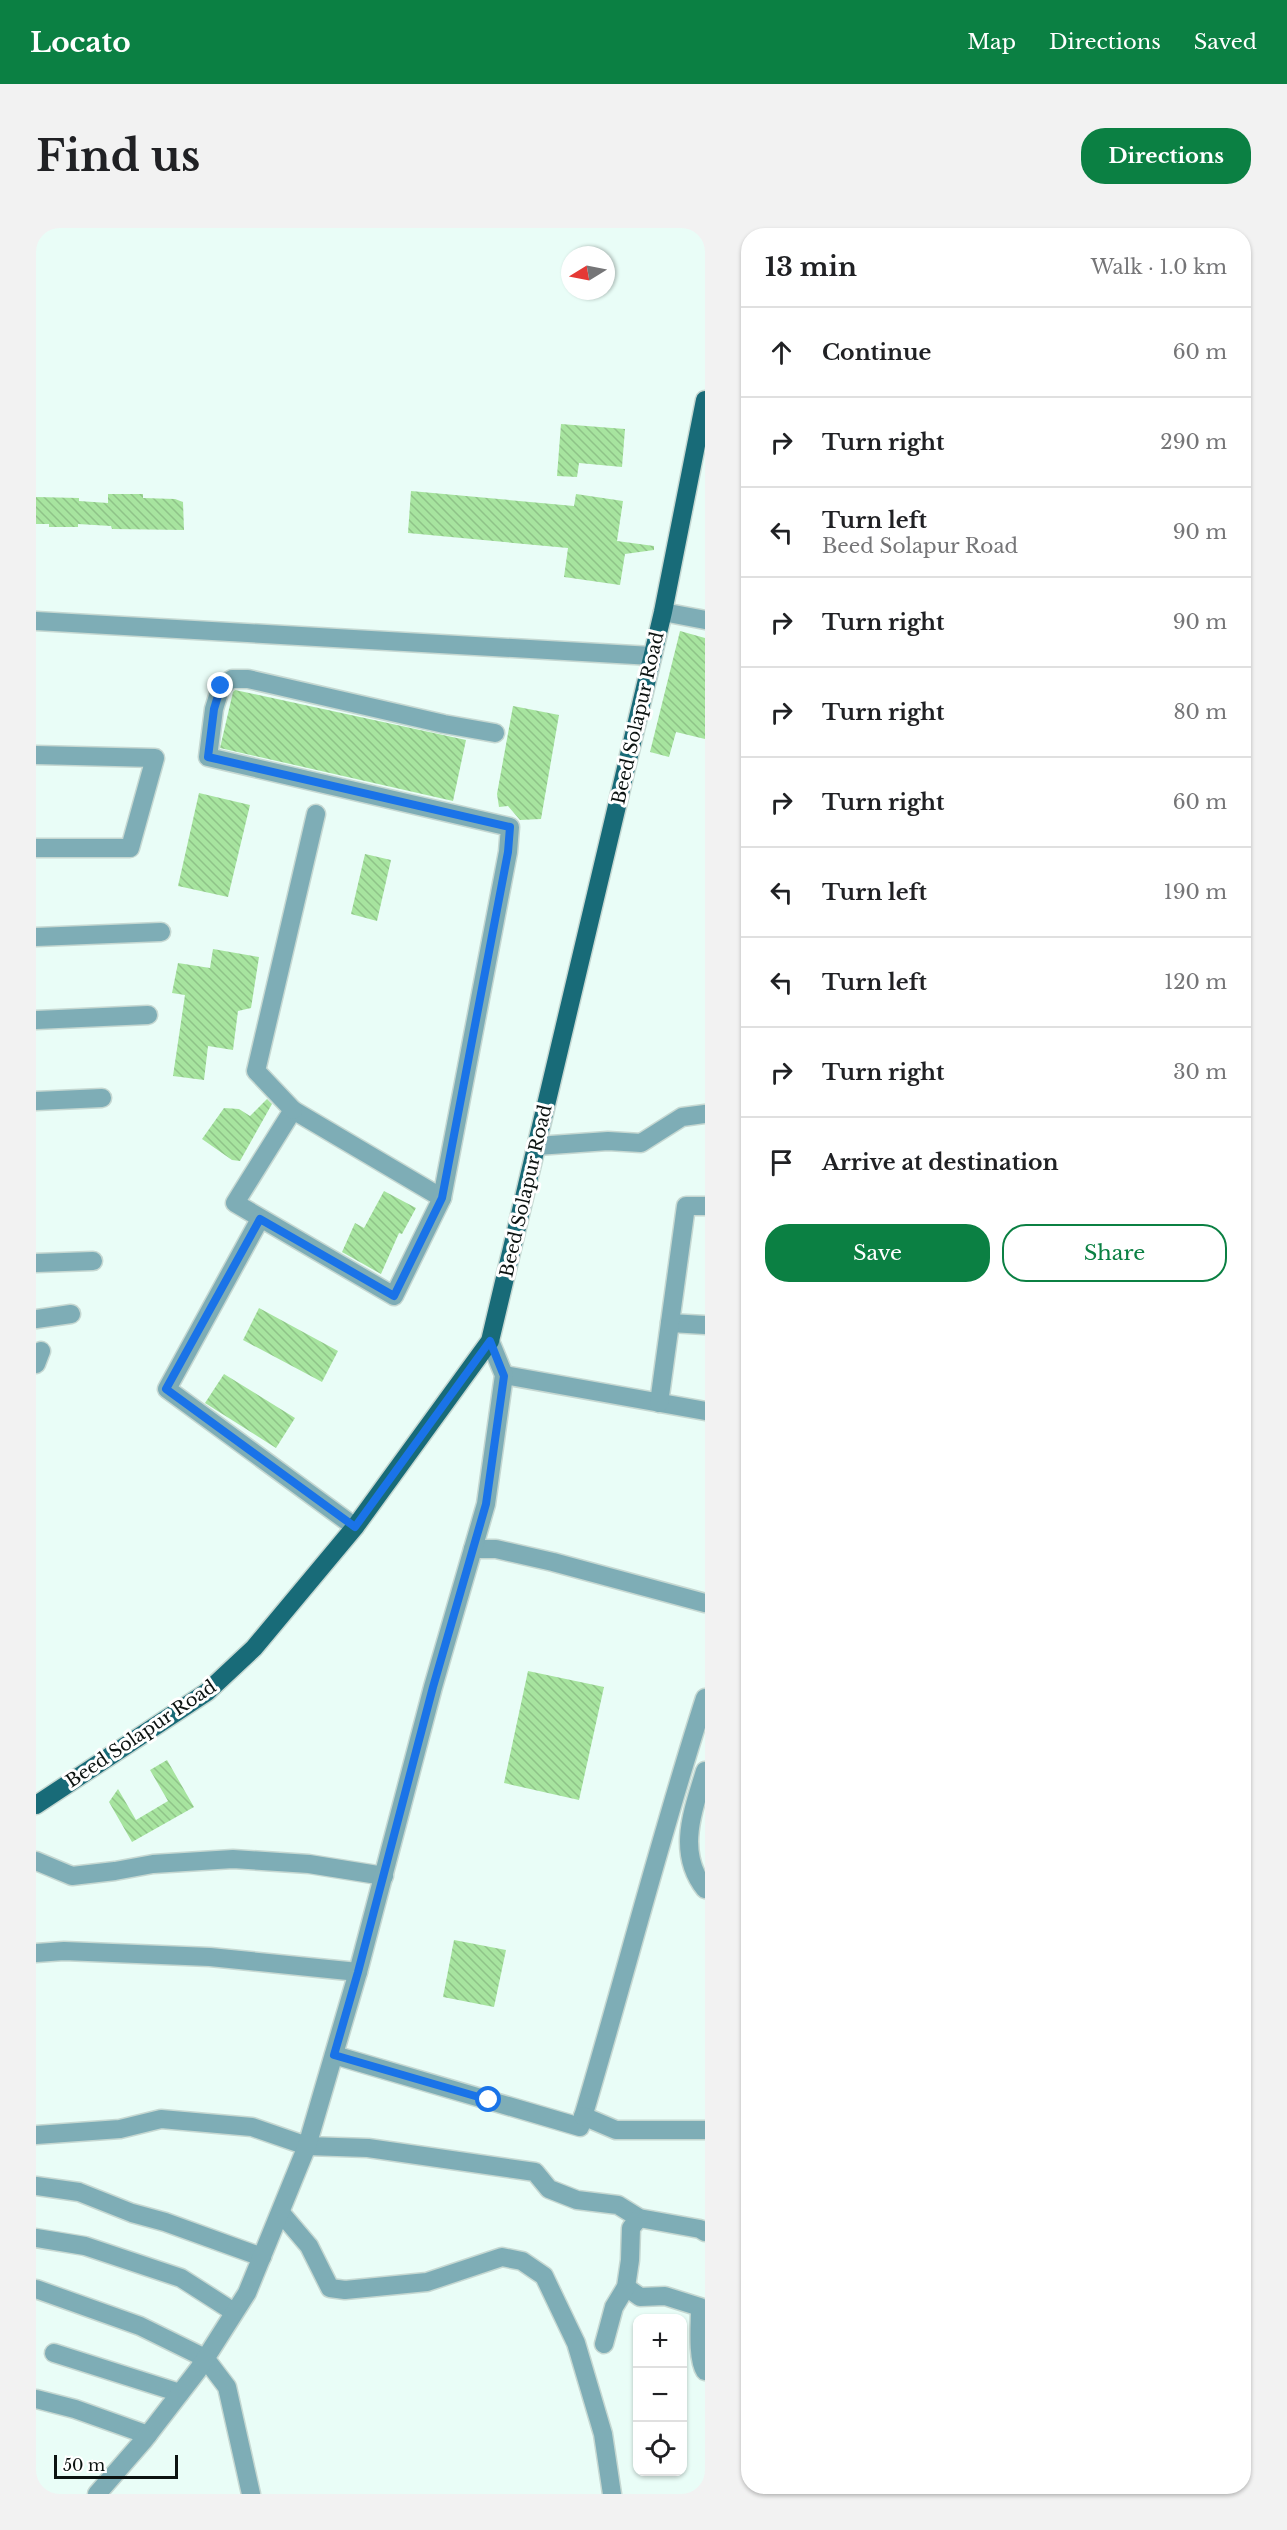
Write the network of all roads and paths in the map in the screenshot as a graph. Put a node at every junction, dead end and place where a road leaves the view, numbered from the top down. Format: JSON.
{"nodes":[{"id":1,"x":705,"y":400,"type":"edge"},
{"id":2,"x":663,"y":612,"type":"junction"},
{"id":3,"x":705,"y":620,"type":"edge"},
{"id":4,"x":36,"y":621,"type":"edge"},
{"id":5,"x":652,"y":656,"type":"junction"},
{"id":6,"x":495,"y":733,"type":"dead end"},
{"id":7,"x":36,"y":755,"type":"edge"},
{"id":8,"x":316,"y":814,"type":"dead end"},
{"id":9,"x":36,"y":848,"type":"edge"},
{"id":10,"x":160,"y":932,"type":"dead end"},
{"id":11,"x":36,"y":937,"type":"edge"},
{"id":12,"x":148,"y":1015,"type":"dead end"},
{"id":13,"x":36,"y":1020,"type":"edge"},
{"id":14,"x":102,"y":1098,"type":"dead end"},
{"id":15,"x":36,"y":1101,"type":"edge"},
{"id":16,"x":293,"y":1110,"type":"junction"},
{"id":17,"x":705,"y":1114,"type":"edge"},
{"id":18,"x":537,"y":1146,"type":"junction"},
{"id":19,"x":442,"y":1198,"type":"junction"},
{"id":20,"x":705,"y":1206,"type":"edge"},
{"id":21,"x":260,"y":1219,"type":"junction"},
{"id":22,"x":93,"y":1260,"type":"dead end"},
{"id":23,"x":36,"y":1263,"type":"edge"},
{"id":24,"x":71,"y":1314,"type":"dead end"},
{"id":25,"x":36,"y":1319,"type":"edge"},
{"id":26,"x":670,"y":1323,"type":"junction"},
{"id":27,"x":705,"y":1325,"type":"edge"},
{"id":28,"x":490,"y":1341,"type":"junction"},
{"id":29,"x":504,"y":1376,"type":"junction"},
{"id":30,"x":659,"y":1403,"type":"junction"},
{"id":31,"x":705,"y":1411,"type":"edge"},
{"id":32,"x":355,"y":1527,"type":"junction"},
{"id":33,"x":473,"y":1549,"type":"junction"},
{"id":34,"x":705,"y":1604,"type":"edge"},
{"id":35,"x":705,"y":1698,"type":"edge"},
{"id":36,"x":705,"y":1771,"type":"edge"},
{"id":37,"x":36,"y":1805,"type":"edge"},
{"id":38,"x":36,"y":1862,"type":"edge"},
{"id":39,"x":384,"y":1876,"type":"junction"},
{"id":40,"x":705,"y":1889,"type":"edge"},
{"id":41,"x":36,"y":1953,"type":"edge"},
{"id":42,"x":358,"y":1972,"type":"junction"},
{"id":43,"x":334,"y":2055,"type":"junction"},
{"id":44,"x":583,"y":2116,"type":"junction"},
{"id":45,"x":705,"y":2130,"type":"edge"},
{"id":46,"x":36,"y":2135,"type":"edge"},
{"id":47,"x":307,"y":2146,"type":"junction"},
{"id":48,"x":36,"y":2186,"type":"edge"},
{"id":49,"x":280,"y":2213,"type":"junction"},
{"id":50,"x":639,"y":2218,"type":"junction"},
{"id":51,"x":705,"y":2232,"type":"edge"},
{"id":52,"x":36,"y":2238,"type":"edge"},
{"id":53,"x":262,"y":2258,"type":"junction"},
{"id":54,"x":626,"y":2287,"type":"junction"},
{"id":55,"x":36,"y":2289,"type":"edge"},
{"id":56,"x":234,"y":2312,"type":"junction"},
{"id":57,"x":604,"y":2344,"type":"dead end"},
{"id":58,"x":54,"y":2354,"type":"dead end"},
{"id":59,"x":205,"y":2358,"type":"junction"},
{"id":60,"x":705,"y":2371,"type":"edge"},
{"id":61,"x":180,"y":2393,"type":"junction"},
{"id":62,"x":36,"y":2399,"type":"edge"},
{"id":63,"x":148,"y":2435,"type":"junction"},
{"id":64,"x":97,"y":2494,"type":"edge"},
{"id":65,"x":251,"y":2494,"type":"edge"},
{"id":66,"x":612,"y":2494,"type":"edge"}],
"edges":[{"from":1,"to":2,"type":"main road","name":"Beed Solapur Road"},
{"from":2,"to":3,"type":"street"},
{"from":2,"to":5,"type":"main road","name":"Beed Solapur Road"},
{"from":4,"to":5,"type":"street"},
{"from":5,"to":18,"type":"main road","name":"Beed Solapur Road"},
{"from":6,"to":19,"type":"street"},
{"from":7,"to":9,"type":"street"},
{"from":8,"to":16,"type":"street"},
{"from":10,"to":11,"type":"street"},
{"from":12,"to":13,"type":"street"},
{"from":14,"to":15,"type":"street"},
{"from":16,"to":19,"type":"street"},
{"from":16,"to":21,"type":"street"},
{"from":17,"to":18,"type":"street"},
{"from":18,"to":28,"type":"main road","name":"Beed Solapur Road"},
{"from":19,"to":21,"type":"street"},
{"from":20,"to":26,"type":"street"},
{"from":21,"to":32,"type":"street"},
{"from":22,"to":23,"type":"street"},
{"from":24,"to":25,"type":"street"},
{"from":26,"to":27,"type":"street"},
{"from":26,"to":30,"type":"street"},
{"from":28,"to":29,"type":"street"},
{"from":28,"to":32,"type":"main road","name":"Beed Solapur Road"},
{"from":29,"to":30,"type":"street"},
{"from":29,"to":33,"type":"street"},
{"from":30,"to":31,"type":"street"},
{"from":32,"to":37,"type":"main road","name":"Beed Solapur Road"},
{"from":33,"to":34,"type":"street"},
{"from":33,"to":39,"type":"street"},
{"from":35,"to":44,"type":"street"},
{"from":36,"to":40,"type":"street"},
{"from":38,"to":39,"type":"street"},
{"from":39,"to":42,"type":"street"},
{"from":41,"to":42,"type":"street"},
{"from":42,"to":43,"type":"street"},
{"from":43,"to":44,"type":"street"},
{"from":43,"to":47,"type":"street"},
{"from":44,"to":45,"type":"street"},
{"from":46,"to":47,"type":"street"},
{"from":47,"to":49,"type":"street"},
{"from":47,"to":50,"type":"street"},
{"from":48,"to":53,"type":"street"},
{"from":49,"to":53,"type":"street"},
{"from":49,"to":66,"type":"street"},
{"from":50,"to":51,"type":"street"},
{"from":50,"to":54,"type":"street"},
{"from":52,"to":56,"type":"street"},
{"from":53,"to":56,"type":"street"},
{"from":54,"to":57,"type":"street"},
{"from":54,"to":60,"type":"street"},
{"from":55,"to":59,"type":"street"},
{"from":56,"to":59,"type":"street"},
{"from":58,"to":61,"type":"street"},
{"from":59,"to":61,"type":"street"},
{"from":59,"to":65,"type":"street"},
{"from":61,"to":63,"type":"street"},
{"from":62,"to":63,"type":"street"},
{"from":63,"to":64,"type":"street"}]}
